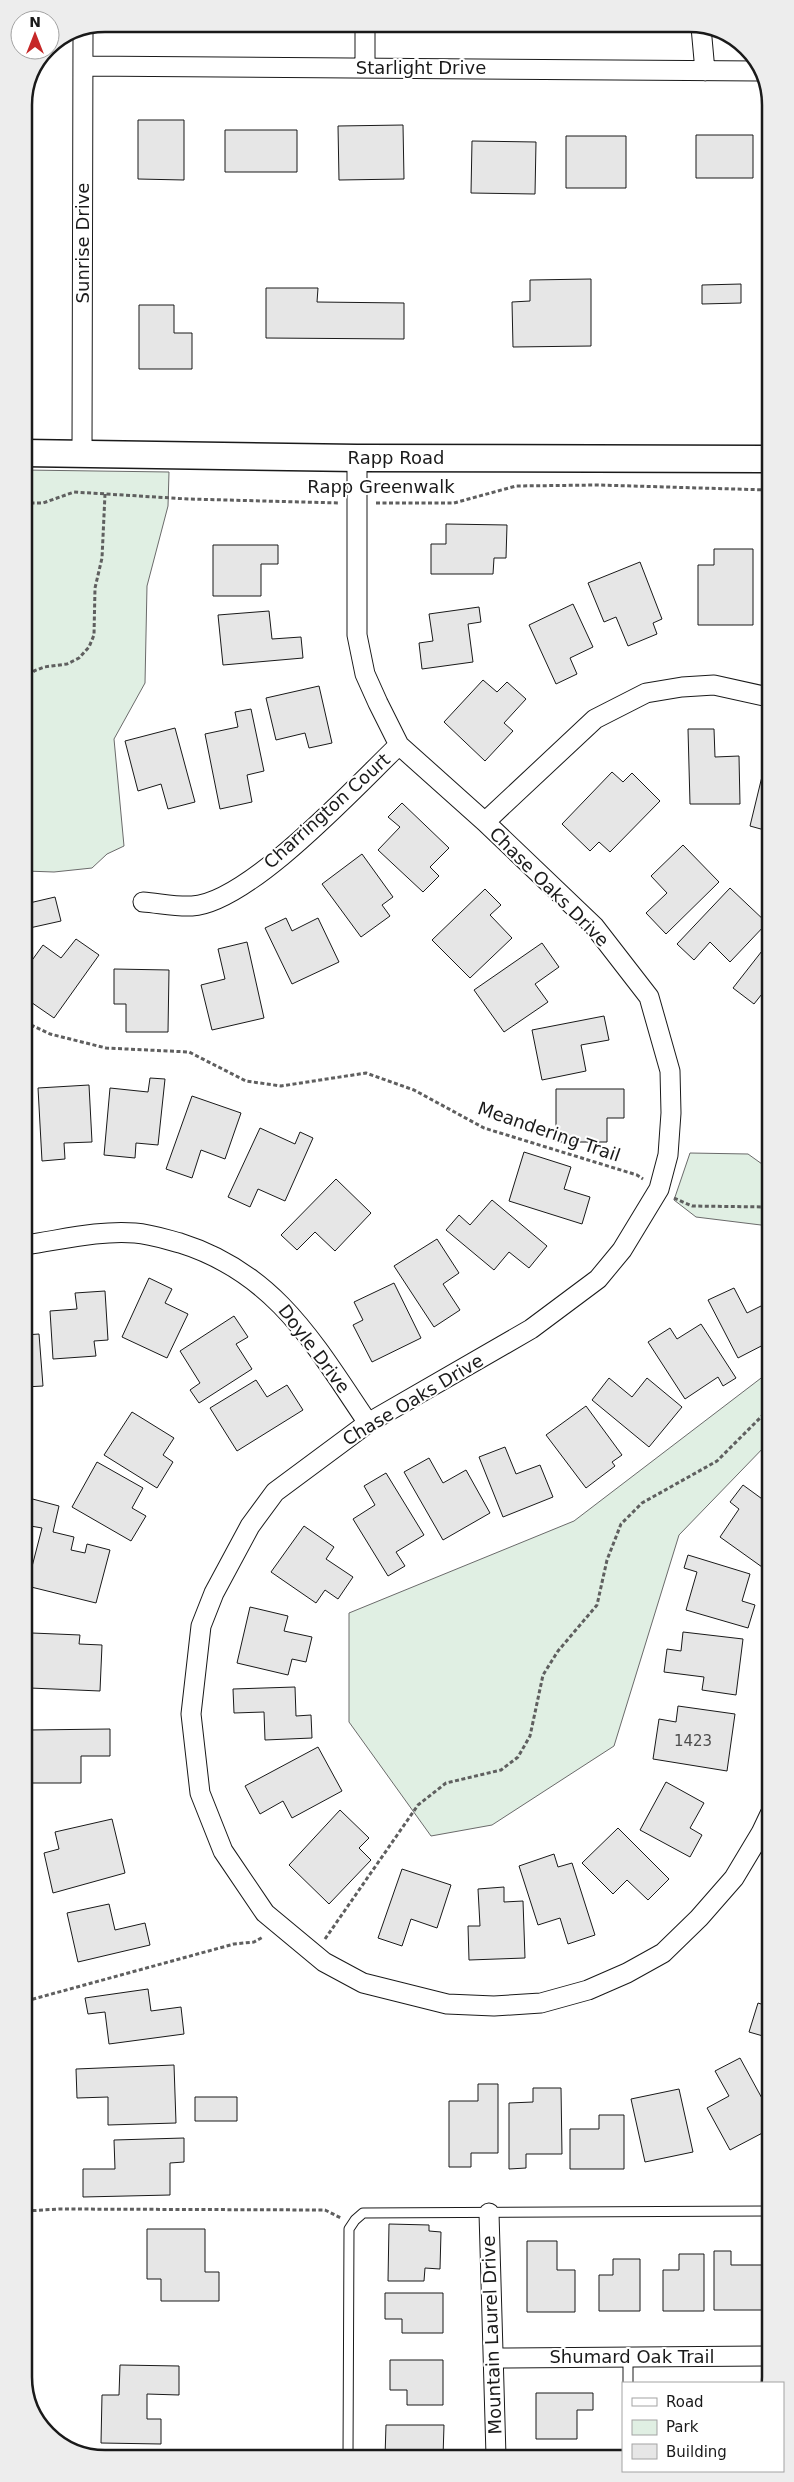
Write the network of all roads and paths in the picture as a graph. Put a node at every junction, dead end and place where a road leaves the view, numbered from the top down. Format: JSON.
{"nodes":[{"id":1,"x":365,"y":32,"type":"edge"},
{"id":2,"x":702,"y":34,"type":"edge"},
{"id":3,"x":83,"y":36,"type":"edge"},
{"id":4,"x":83,"y":66,"type":"junction"},
{"id":5,"x":365,"y":68,"type":"junction"},
{"id":6,"x":705,"y":70,"type":"junction"},
{"id":7,"x":752,"y":71,"type":"edge"},
{"id":8,"x":32,"y":453,"type":"edge"},
{"id":9,"x":82,"y":454,"type":"junction"},
{"id":10,"x":357,"y":458,"type":"junction"},
{"id":11,"x":762,"y":459,"type":"edge"},
{"id":12,"x":762,"y":490,"type":"edge"},
{"id":13,"x":105,"y":494,"type":"junction"},
{"id":14,"x":32,"y":503,"type":"edge"},
{"id":15,"x":357,"y":503,"type":"junction"},
{"id":16,"x":32,"y":674,"type":"edge"},
{"id":17,"x":762,"y":696,"type":"edge"},
{"id":18,"x":399,"y":745,"type":"junction"},
{"id":19,"x":485,"y":822,"type":"junction"},
{"id":20,"x":143,"y":902,"type":"dead end"},
{"id":21,"x":32,"y":1025,"type":"edge"},
{"id":22,"x":637,"y":1175,"type":"dead end"},
{"id":23,"x":672,"y":1198,"type":"dead end"},
{"id":24,"x":762,"y":1207,"type":"edge"},
{"id":25,"x":32,"y":1244,"type":"edge"},
{"id":26,"x":762,"y":1416,"type":"edge"},
{"id":27,"x":368,"y":1423,"type":"junction"},
{"id":28,"x":762,"y":1831,"type":"edge"},
{"id":29,"x":276,"y":1923,"type":"junction"},
{"id":30,"x":323,"y":1942,"type":"dead end"},
{"id":31,"x":32,"y":1999,"type":"edge"},
{"id":32,"x":32,"y":2211,"type":"edge"},
{"id":33,"x":762,"y":2211,"type":"edge"},
{"id":34,"x":489,"y":2213,"type":"junction"},
{"id":35,"x":352,"y":2224,"type":"junction"},
{"id":36,"x":762,"y":2356,"type":"edge"},
{"id":37,"x":628,"y":2357,"type":"junction"},
{"id":38,"x":494,"y":2358,"type":"junction"},
{"id":39,"x":628,"y":2382,"type":"edge"},
{"id":40,"x":348,"y":2449,"type":"edge"},
{"id":41,"x":496,"y":2450,"type":"edge"}],
"edges":[{"from":1,"to":5,"type":"street"},
{"from":2,"to":6,"type":"street"},
{"from":3,"to":4,"type":"street","name":"Sunrise Drive"},
{"from":4,"to":5,"type":"street","name":"Starlight Drive"},
{"from":4,"to":9,"type":"street","name":"Sunrise Drive"},
{"from":5,"to":6,"type":"street","name":"Starlight Drive"},
{"from":6,"to":7,"type":"street","name":"Starlight Drive"},
{"from":8,"to":9,"type":"street","name":"Rapp Road"},
{"from":9,"to":10,"type":"street","name":"Rapp Road"},
{"from":10,"to":11,"type":"street","name":"Rapp Road"},
{"from":10,"to":15,"type":"street","name":"Chase Oaks Drive"},
{"from":12,"to":15,"type":"path","name":"Rapp Greenwalk"},
{"from":13,"to":14,"type":"path","name":"Rapp Greenwalk"},
{"from":13,"to":15,"type":"path","name":"Rapp Greenwalk"},
{"from":13,"to":16,"type":"path"},
{"from":15,"to":18,"type":"street","name":"Chase Oaks Drive"},
{"from":17,"to":19,"type":"street"},
{"from":18,"to":19,"type":"street","name":"Chase Oaks Drive"},
{"from":18,"to":20,"type":"street","name":"Charrington Court"},
{"from":19,"to":27,"type":"street","name":"Chase Oaks Drive"},
{"from":21,"to":22,"type":"path","name":"Meandering Trail"},
{"from":23,"to":24,"type":"path"},
{"from":25,"to":27,"type":"street","name":"Doyle Drive"},
{"from":26,"to":30,"type":"path"},
{"from":27,"to":29,"type":"street","name":"Chase Oaks Drive"},
{"from":28,"to":29,"type":"street","name":"Chase Oaks Drive"},
{"from":29,"to":31,"type":"path"},
{"from":32,"to":35,"type":"path"},
{"from":33,"to":34,"type":"lane"},
{"from":34,"to":35,"type":"lane"},
{"from":34,"to":38,"type":"street","name":"Mountain Laurel Drive"},
{"from":35,"to":40,"type":"lane"},
{"from":36,"to":37,"type":"street","name":"Shumard Oak Trail"},
{"from":37,"to":38,"type":"street","name":"Shumard Oak Trail"},
{"from":37,"to":39,"type":"lane"},
{"from":38,"to":41,"type":"street","name":"Mountain Laurel Drive"}]}
